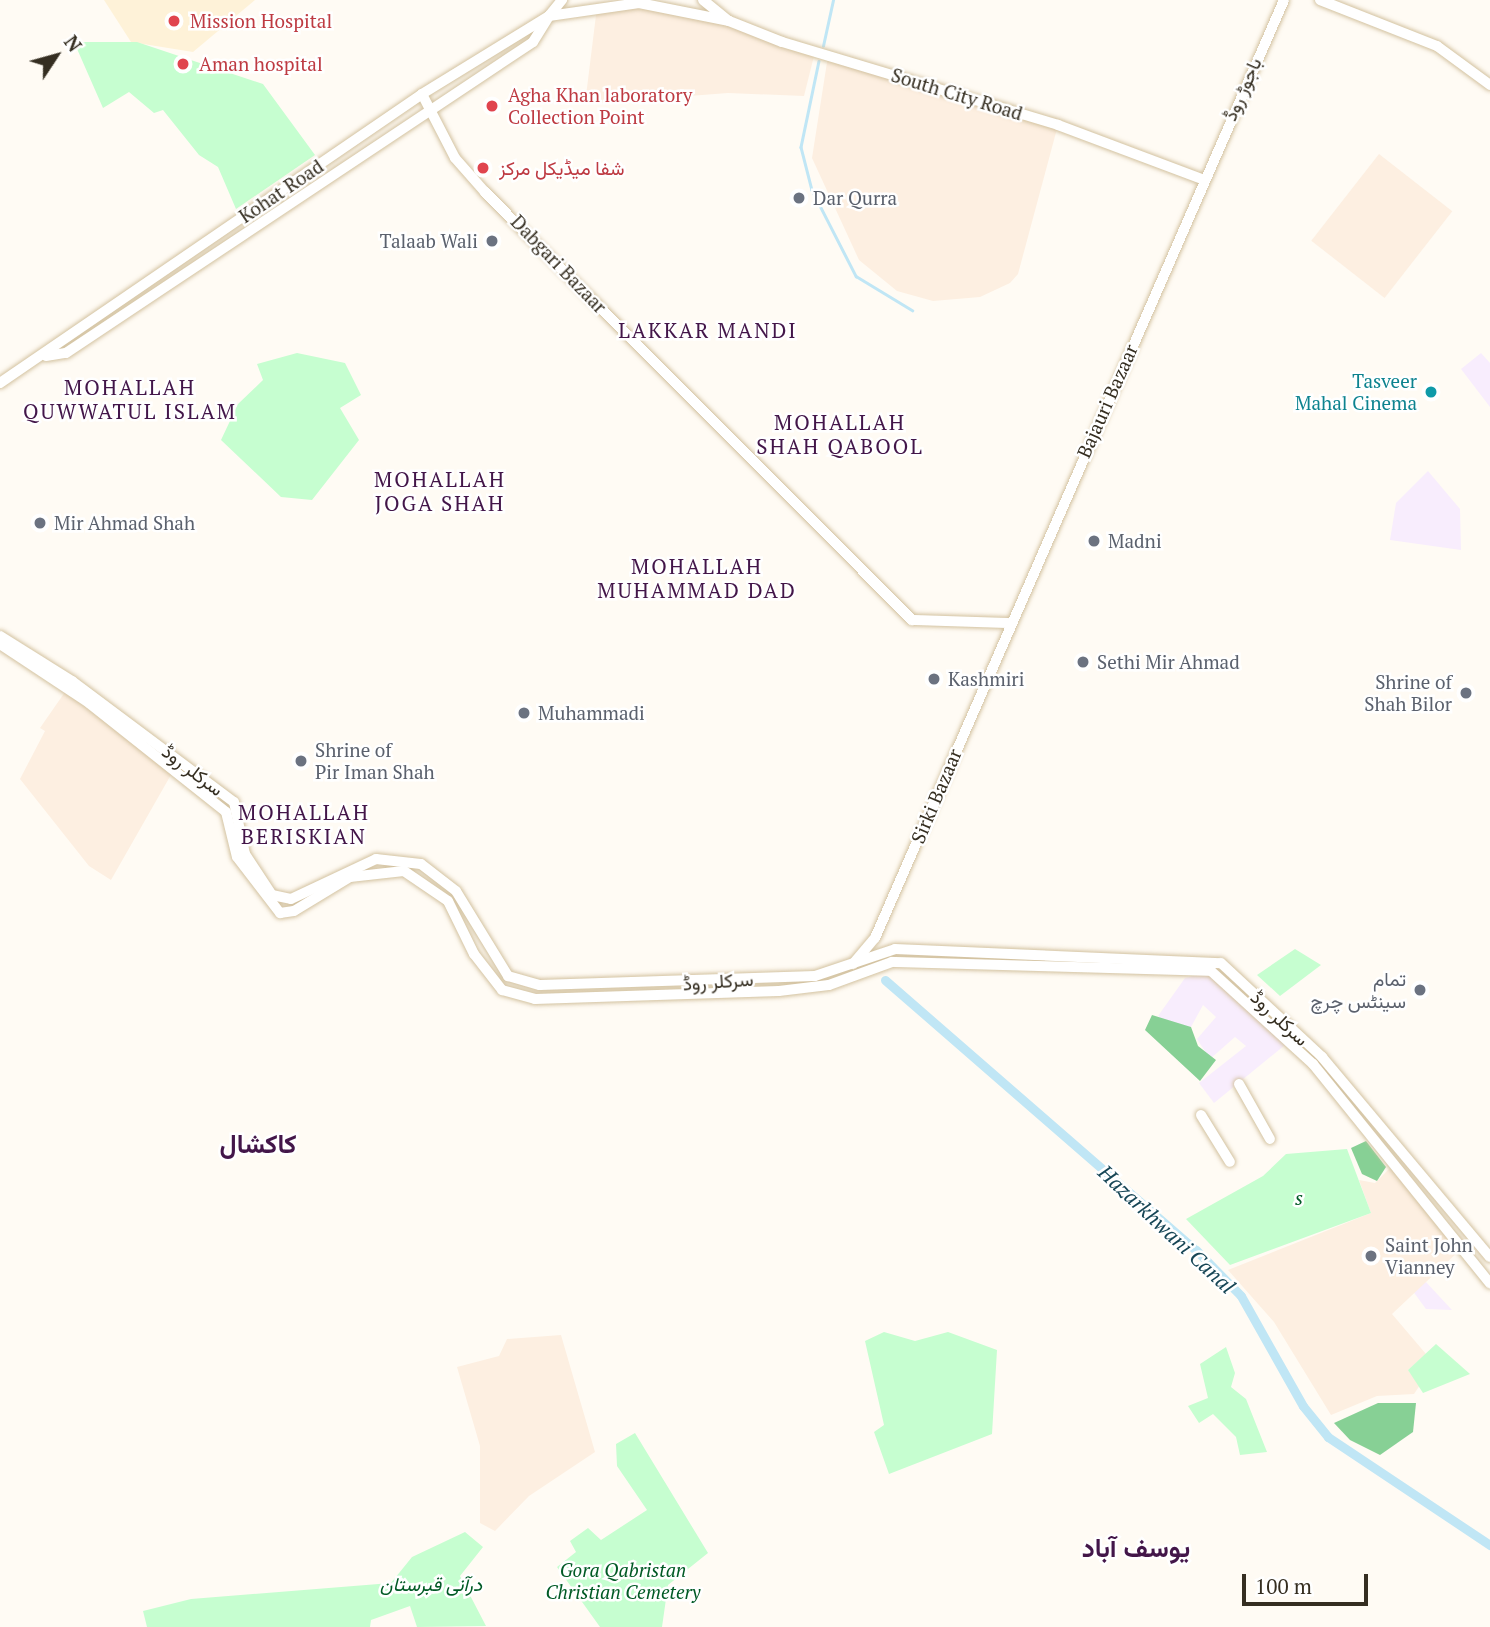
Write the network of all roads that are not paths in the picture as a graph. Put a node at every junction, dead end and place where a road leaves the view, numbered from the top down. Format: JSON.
{"nodes":[{"id":1,"x":562,"y":0,"type":"edge"},
{"id":2,"x":703,"y":0,"type":"edge"},
{"id":3,"x":1284,"y":0,"type":"edge"},
{"id":4,"x":1320,"y":0,"type":"edge"},
{"id":5,"x":549,"y":16,"type":"junction"},
{"id":6,"x":729,"y":21,"type":"junction"},
{"id":7,"x":1487,"y":83,"type":"edge"},
{"id":8,"x":422,"y":94,"type":"junction"},
{"id":9,"x":1490,"y":97,"type":"edge"},
{"id":10,"x":430,"y":105,"type":"junction"},
{"id":11,"x":1202,"y":179,"type":"junction"},
{"id":12,"x":46,"y":356,"type":"junction"},
{"id":13,"x":0,"y":383,"type":"edge"},
{"id":14,"x":1010,"y":622,"type":"junction"},
{"id":15,"x":0,"y":636,"type":"edge"},
{"id":16,"x":0,"y":645,"type":"edge"},
{"id":17,"x":27,"y":656,"type":"junction"},
{"id":18,"x":234,"y":802,"type":"junction"},
{"id":19,"x":226,"y":812,"type":"junction"},
{"id":20,"x":456,"y":891,"type":"junction"},
{"id":21,"x":269,"y":899,"type":"junction"},
{"id":22,"x":448,"y":901,"type":"junction"},
{"id":23,"x":890,"y":957,"type":"junction"},
{"id":24,"x":1221,"y":962,"type":"junction"},
{"id":25,"x":853,"y":964,"type":"junction"},
{"id":26,"x":1211,"y":971,"type":"junction"},
{"id":27,"x":860,"y":975,"type":"junction"},
{"id":28,"x":779,"y":978,"type":"junction"},
{"id":29,"x":779,"y":991,"type":"junction"},
{"id":30,"x":1239,"y":1084,"type":"dead end"},
{"id":31,"x":1201,"y":1115,"type":"dead end"},
{"id":32,"x":1270,"y":1139,"type":"dead end"},
{"id":33,"x":1230,"y":1162,"type":"dead end"},
{"id":34,"x":1490,"y":1257,"type":"edge"},
{"id":35,"x":1490,"y":1283,"type":"edge"}],
"edges":[{"from":1,"to":5,"type":"main road","name":"Kohat Road"},
{"from":2,"to":6,"type":"main road","name":"South City Road"},
{"from":3,"to":11,"type":"main road","name":"باجوڑ روڈ"},
{"from":4,"to":7,"type":"main road"},
{"from":5,"to":6,"type":"main road"},
{"from":5,"to":8,"type":"main road","name":"Kohat Road"},
{"from":5,"to":10,"type":"main road"},
{"from":6,"to":11,"type":"main road","name":"South City Road"},
{"from":7,"to":9,"type":"main road"},
{"from":8,"to":10,"type":"main road","name":"Dabgari Bazaar"},
{"from":8,"to":12,"type":"main road","name":"Kohat Road"},
{"from":10,"to":12,"type":"main road"},
{"from":10,"to":14,"type":"main road","name":"Dabgari Bazaar"},
{"from":11,"to":14,"type":"main road","name":"Bajauri Bazaar"},
{"from":12,"to":13,"type":"main road","name":"Kohat Road"},
{"from":14,"to":25,"type":"main road","name":"Sirki Bazaar"},
{"from":15,"to":17,"type":"main road","name":"سرکلر روڈ"},
{"from":16,"to":17,"type":"main road"},
{"from":17,"to":18,"type":"main road","name":"سرکلر روڈ"},
{"from":17,"to":19,"type":"main road"},
{"from":18,"to":19,"type":"main road"},
{"from":18,"to":21,"type":"main road","name":"سرکلر روڈ"},
{"from":19,"to":21,"type":"main road"},
{"from":20,"to":21,"type":"main road","name":"سرکلر روڈ"},
{"from":20,"to":22,"type":"main road"},
{"from":20,"to":28,"type":"main road","name":"سرکلر روڈ"},
{"from":21,"to":22,"type":"main road"},
{"from":22,"to":29,"type":"main road"},
{"from":23,"to":24,"type":"main road","name":"سرکلر روڈ"},
{"from":23,"to":25,"type":"main road","name":"سرکلر روڈ"},
{"from":23,"to":26,"type":"main road"},
{"from":23,"to":27,"type":"main road"},
{"from":24,"to":26,"type":"main road"},
{"from":24,"to":34,"type":"main road","name":"سرکلر روڈ"},
{"from":25,"to":27,"type":"main road"},
{"from":25,"to":28,"type":"main road","name":"سرکلر روڈ"},
{"from":26,"to":35,"type":"main road"},
{"from":27,"to":29,"type":"main road"},
{"from":28,"to":29,"type":"main road"},
{"from":30,"to":32,"type":"main road"},
{"from":31,"to":33,"type":"main road"}]}
